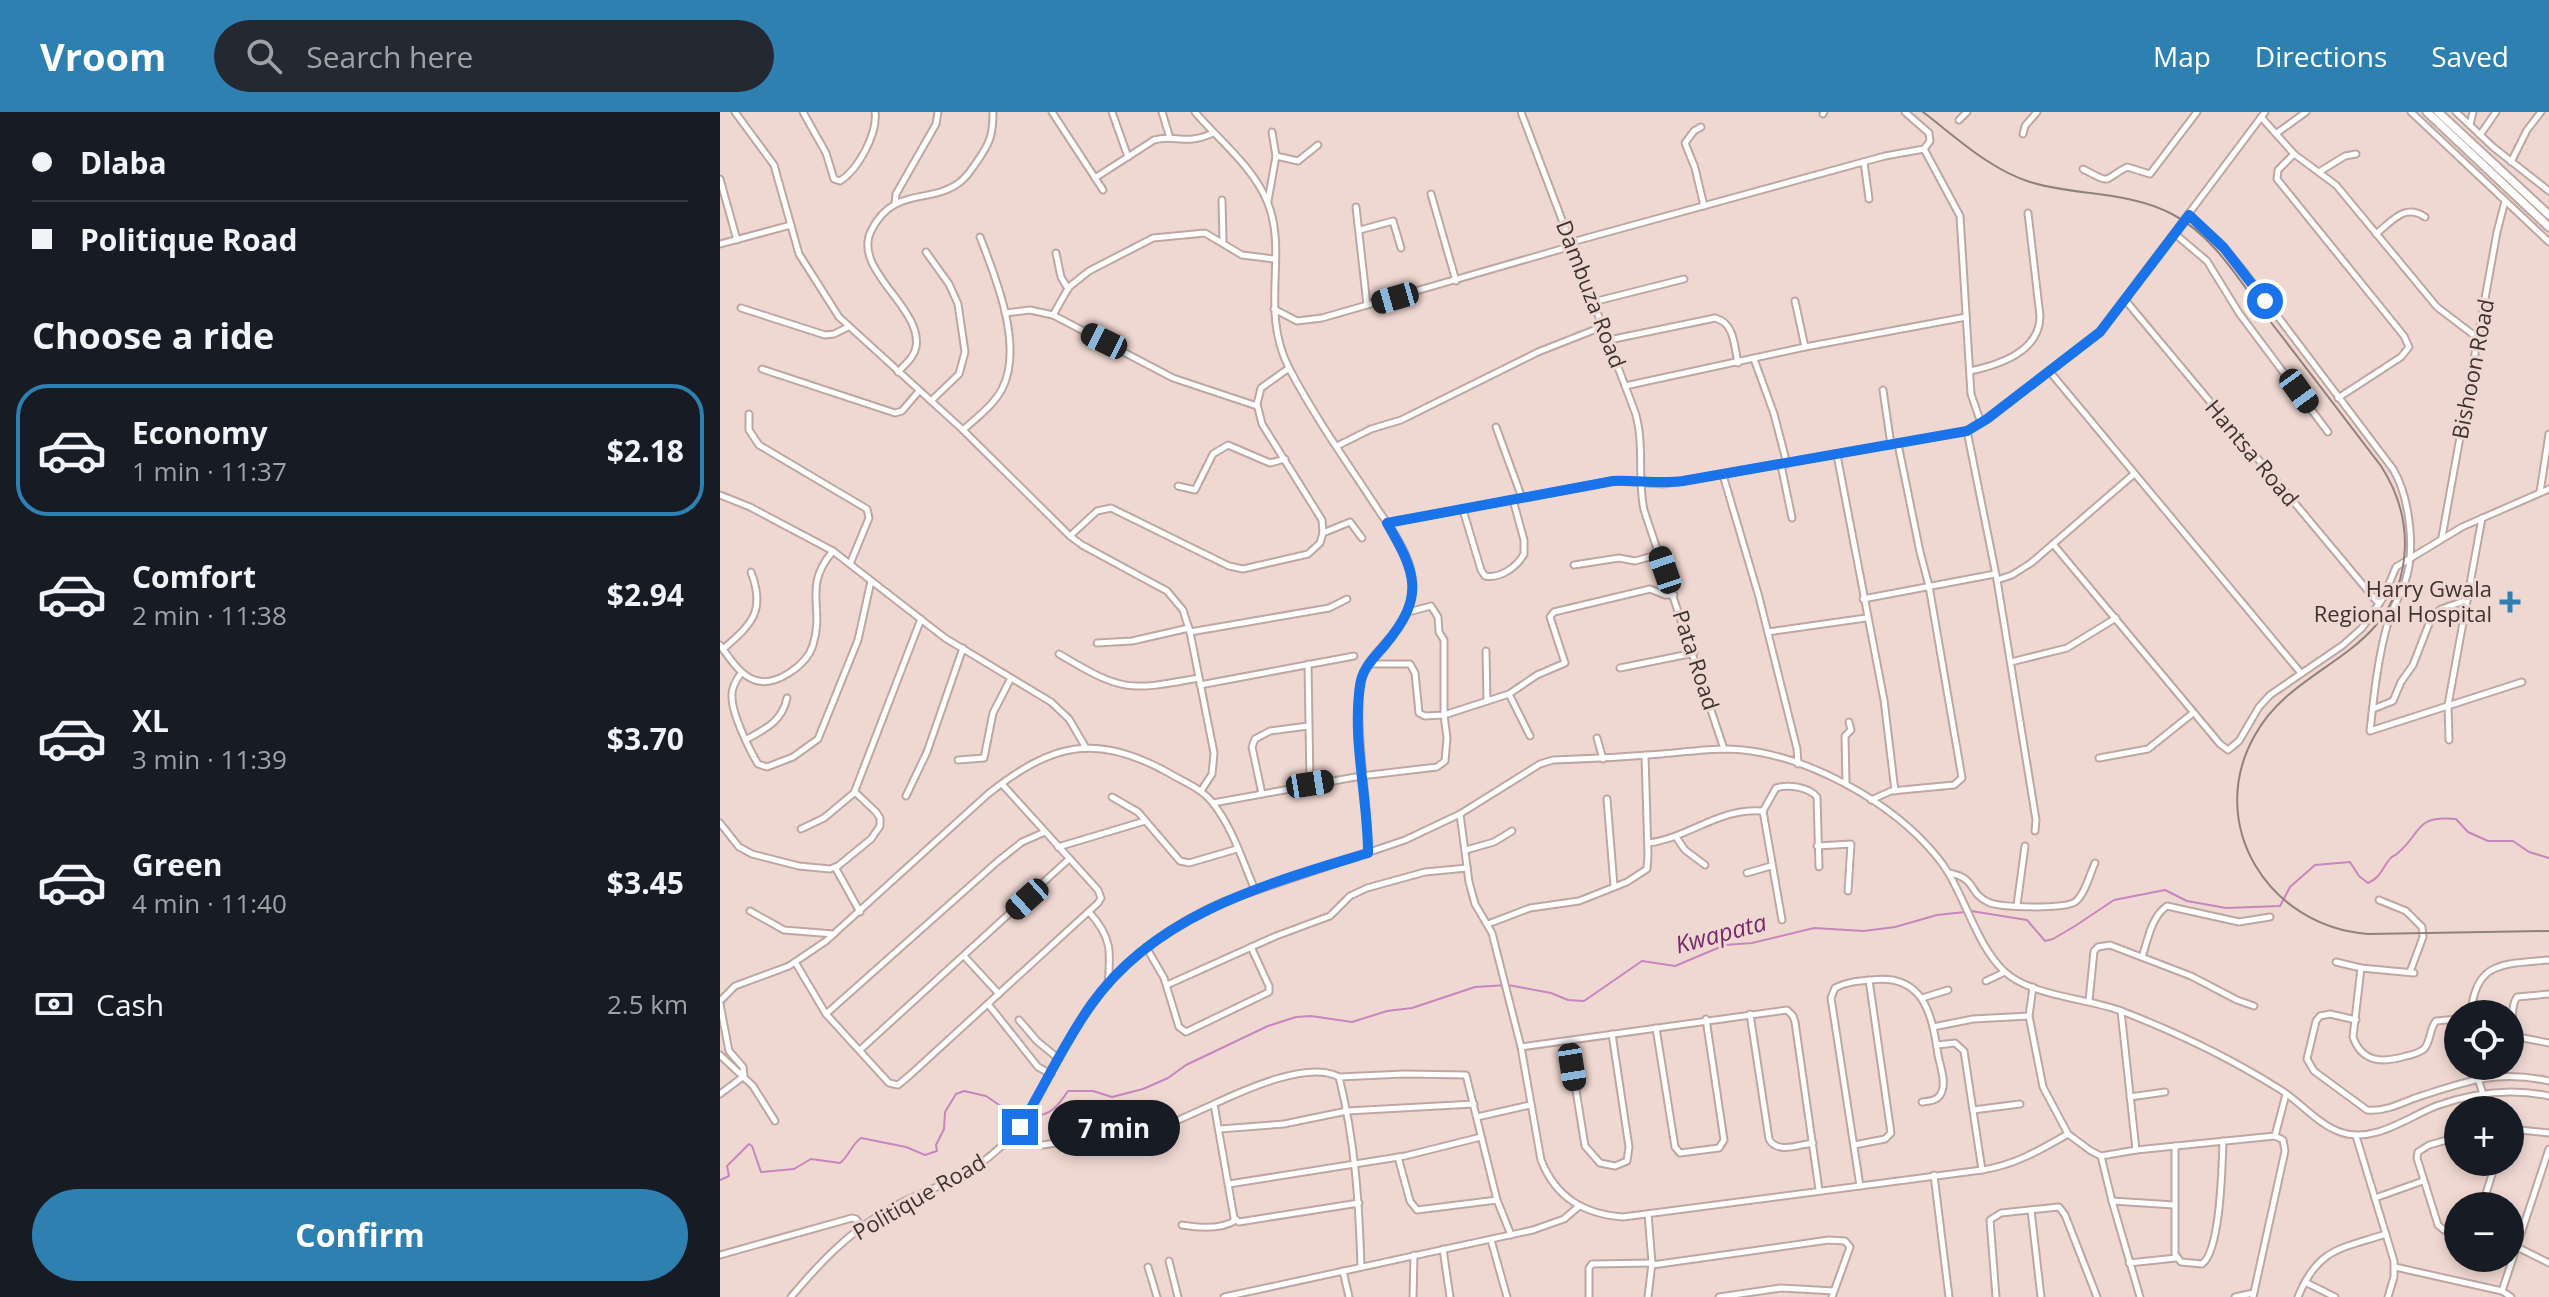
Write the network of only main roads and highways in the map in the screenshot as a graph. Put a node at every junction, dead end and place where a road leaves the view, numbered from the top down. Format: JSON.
{"nodes":[{"id":1,"x":2427,"y":112,"type":"edge"},
{"id":2,"x":2438,"y":112,"type":"edge"},
{"id":3,"x":2549,"y":215,"type":"edge"},
{"id":4,"x":2549,"y":227,"type":"edge"}],
"edges":[{"from":1,"to":4,"type":"main road"},
{"from":2,"to":3,"type":"main road"}]}
